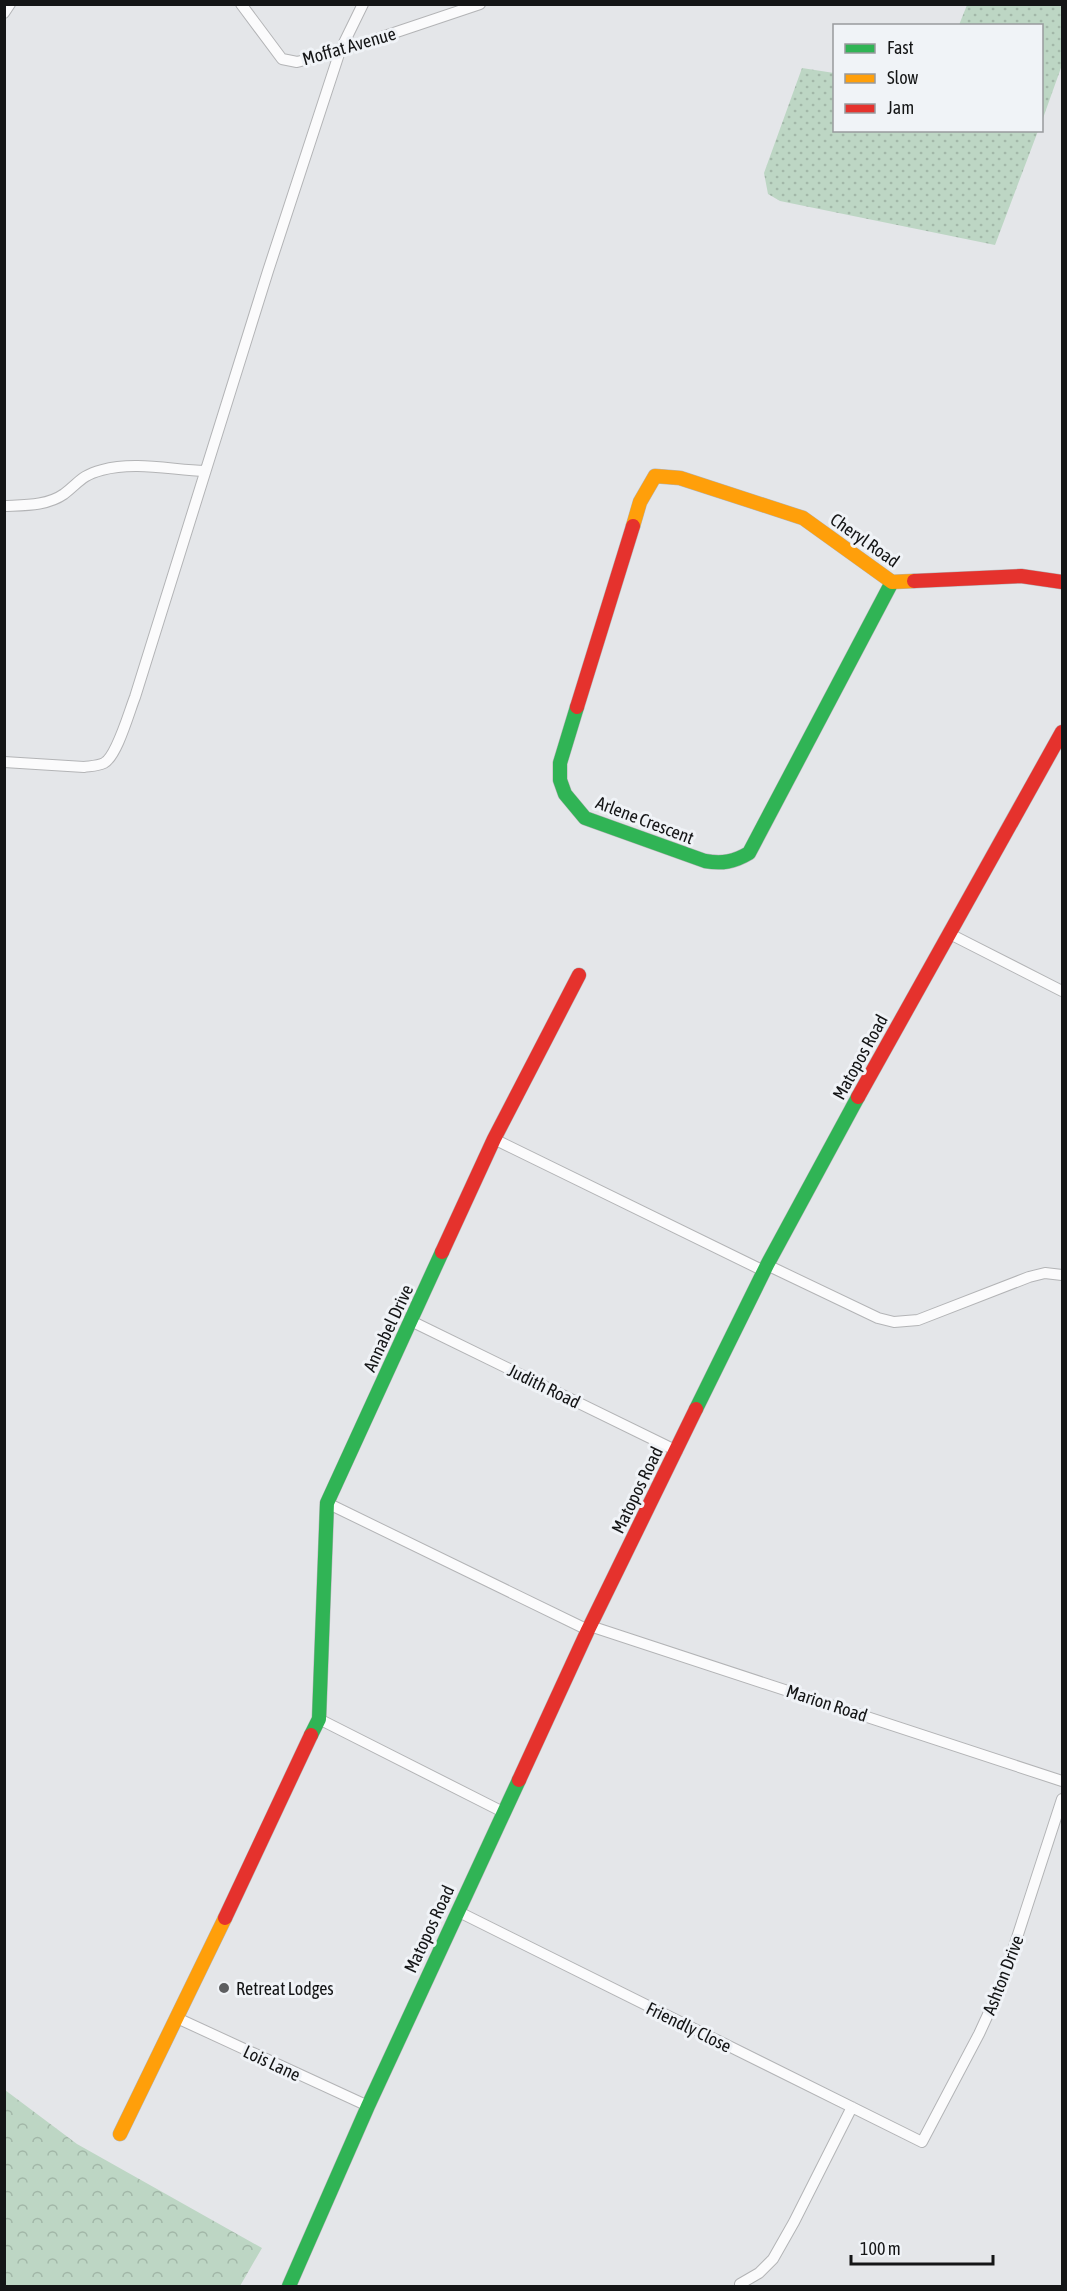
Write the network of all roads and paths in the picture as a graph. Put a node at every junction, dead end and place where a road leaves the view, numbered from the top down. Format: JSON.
{"nodes":[{"id":1,"x":10,"y":4,"type":"edge"},
{"id":2,"x":242,"y":4,"type":"edge"},
{"id":3,"x":363,"y":4,"type":"edge"},
{"id":4,"x":480,"y":4,"type":"edge"},
{"id":5,"x":4,"y":13,"type":"edge"},
{"id":6,"x":340,"y":51,"type":"junction"},
{"id":7,"x":205,"y":471,"type":"junction"},
{"id":8,"x":656,"y":476,"type":"joint"},
{"id":9,"x":4,"y":506,"type":"edge"},
{"id":10,"x":892,"y":582,"type":"junction"},
{"id":11,"x":1062,"y":582,"type":"edge"},
{"id":12,"x":1062,"y":732,"type":"edge"},
{"id":13,"x":4,"y":762,"type":"edge"},
{"id":14,"x":950,"y":934,"type":"junction"},
{"id":15,"x":579,"y":975,"type":"dead end"},
{"id":16,"x":1062,"y":991,"type":"edge"},
{"id":17,"x":494,"y":1139,"type":"junction"},
{"id":18,"x":766,"y":1268,"type":"junction"},
{"id":19,"x":1062,"y":1275,"type":"edge"},
{"id":20,"x":411,"y":1322,"type":"junction"},
{"id":21,"x":677,"y":1451,"type":"junction"},
{"id":22,"x":327,"y":1503,"type":"junction"},
{"id":23,"x":589,"y":1628,"type":"junction"},
{"id":24,"x":319,"y":1719,"type":"junction"},
{"id":25,"x":1062,"y":1781,"type":"edge"},
{"id":26,"x":1062,"y":1798,"type":"edge"},
{"id":27,"x":503,"y":1812,"type":"junction"},
{"id":28,"x":457,"y":1911,"type":"junction"},
{"id":29,"x":177,"y":2018,"type":"junction"},
{"id":30,"x":368,"y":2106,"type":"junction"},
{"id":31,"x":852,"y":2107,"type":"junction"},
{"id":32,"x":120,"y":2134,"type":"dead end"},
{"id":33,"x":922,"y":2142,"type":"joint"},
{"id":34,"x":740,"y":2284,"type":"dead end"},
{"id":35,"x":289,"y":2286,"type":"edge"}],
"edges":[{"from":1,"to":5,"type":"street"},
{"from":2,"to":6,"type":"street","name":"Moffat Avenue"},
{"from":3,"to":6,"type":"street"},
{"from":4,"to":6,"type":"street","name":"Moffat Avenue"},
{"from":6,"to":7,"type":"street"},
{"from":7,"to":9,"type":"street"},
{"from":7,"to":13,"type":"street"},
{"from":8,"to":10,"type":"street","name":"Cheryl Road"},
{"from":8,"to":10,"type":"street","name":"Arlene Crescent"},
{"from":10,"to":11,"type":"street","name":"Cheryl Road"},
{"from":12,"to":14,"type":"street","name":"Matopos Road"},
{"from":14,"to":16,"type":"street"},
{"from":14,"to":18,"type":"street","name":"Matopos Road"},
{"from":15,"to":17,"type":"street","name":"Annabel Drive"},
{"from":17,"to":18,"type":"street"},
{"from":17,"to":20,"type":"street","name":"Annabel Drive"},
{"from":18,"to":19,"type":"street"},
{"from":18,"to":21,"type":"street","name":"Matopos Road"},
{"from":20,"to":21,"type":"street","name":"Judith Road"},
{"from":20,"to":22,"type":"street","name":"Annabel Drive"},
{"from":21,"to":23,"type":"street","name":"Matopos Road"},
{"from":22,"to":23,"type":"street","name":"Marion Road"},
{"from":22,"to":24,"type":"street","name":"Annabel Drive"},
{"from":23,"to":25,"type":"street","name":"Marion Road"},
{"from":23,"to":27,"type":"street","name":"Matopos Road"},
{"from":24,"to":27,"type":"street"},
{"from":24,"to":29,"type":"street"},
{"from":26,"to":33,"type":"street","name":"Ashton Drive"},
{"from":27,"to":28,"type":"street","name":"Matopos Road"},
{"from":28,"to":30,"type":"street","name":"Matopos Road"},
{"from":28,"to":31,"type":"street","name":"Friendly Close"},
{"from":29,"to":30,"type":"street","name":"Lois Lane"},
{"from":29,"to":32,"type":"street"},
{"from":30,"to":35,"type":"street","name":"Matopos Road"},
{"from":31,"to":33,"type":"street","name":"Friendly Close"},
{"from":31,"to":34,"type":"street"}]}
